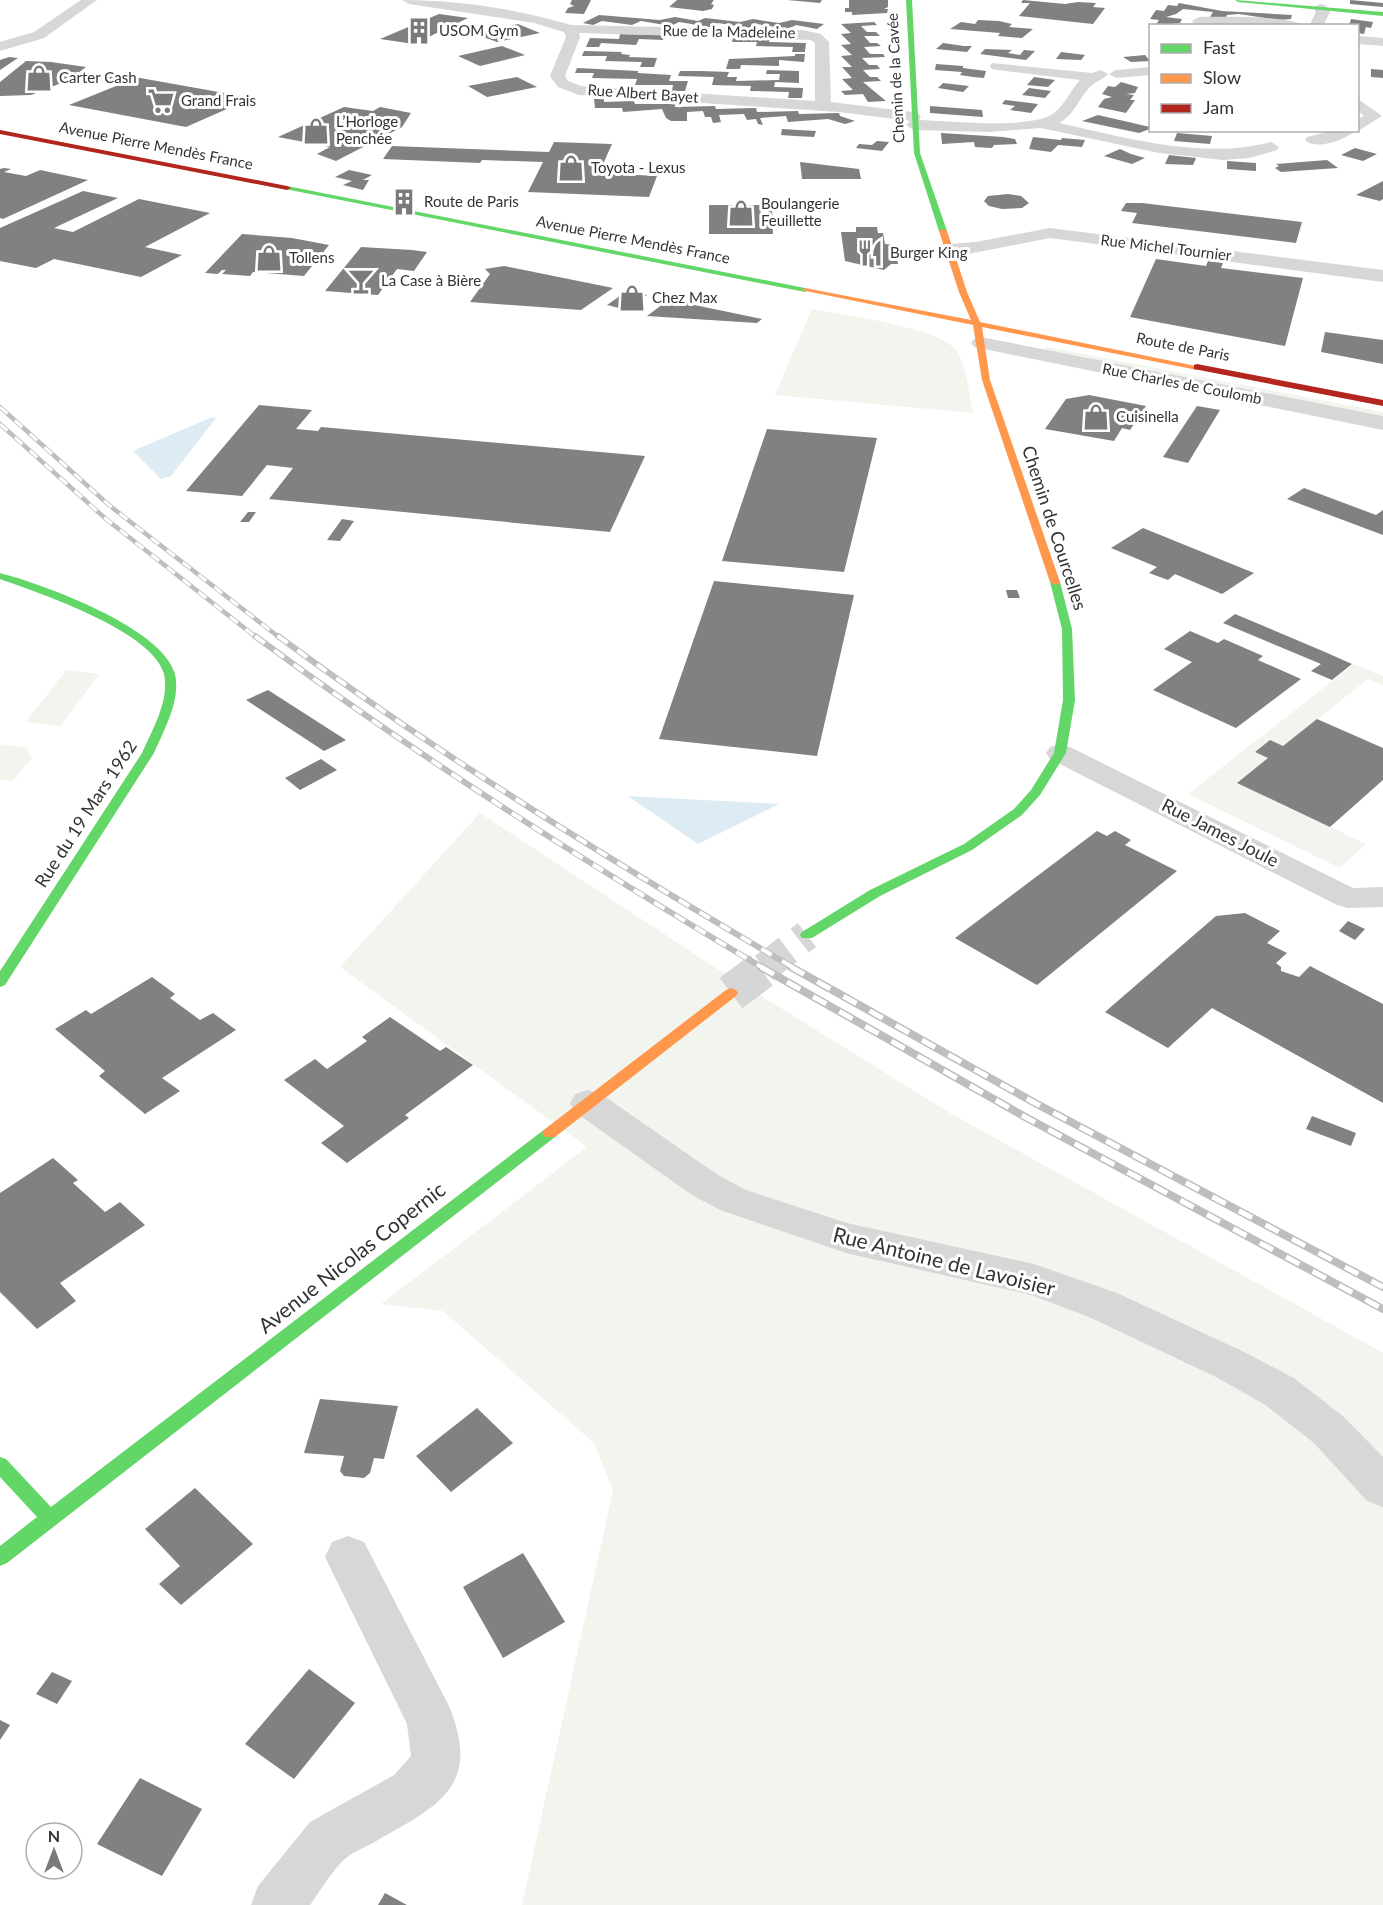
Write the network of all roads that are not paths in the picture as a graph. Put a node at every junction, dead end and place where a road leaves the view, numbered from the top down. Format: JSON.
{"nodes":[{"id":1,"x":90,"y":0,"type":"edge"},
{"id":2,"x":408,"y":0,"type":"edge"},
{"id":3,"x":909,"y":0,"type":"edge"},
{"id":4,"x":1238,"y":0,"type":"edge"},
{"id":5,"x":1320,"y":8,"type":"junction"},
{"id":6,"x":1383,"y":14,"type":"edge"},
{"id":7,"x":1199,"y":21,"type":"dead end"},
{"id":8,"x":1277,"y":24,"type":"edge"},
{"id":9,"x":1317,"y":24,"type":"edge"},
{"id":10,"x":570,"y":29,"type":"junction"},
{"id":11,"x":1359,"y":40,"type":"edge"},
{"id":12,"x":1383,"y":42,"type":"edge"},
{"id":13,"x":0,"y":46,"type":"edge"},
{"id":14,"x":997,"y":66,"type":"dead end"},
{"id":15,"x":1149,"y":71,"type":"edge"},
{"id":16,"x":1103,"y":75,"type":"junction"},
{"id":17,"x":1359,"y":105,"type":"edge"},
{"id":18,"x":823,"y":106,"type":"junction"},
{"id":19,"x":914,"y":121,"type":"junction"},
{"id":20,"x":1043,"y":124,"type":"junction"},
{"id":21,"x":1359,"y":125,"type":"edge"},
{"id":22,"x":0,"y":132,"type":"edge"},
{"id":23,"x":1344,"y":132,"type":"edge"},
{"id":24,"x":1313,"y":140,"type":"dead end"},
{"id":25,"x":1271,"y":147,"type":"dead end"},
{"id":26,"x":949,"y":250,"type":"junction"},
{"id":27,"x":1383,"y":276,"type":"edge"},
{"id":28,"x":979,"y":333,"type":"junction"},
{"id":29,"x":1383,"y":403,"type":"edge"},
{"id":30,"x":1383,"y":423,"type":"edge"},
{"id":31,"x":0,"y":576,"type":"edge"},
{"id":32,"x":1060,"y":753,"type":"junction"},
{"id":33,"x":1383,"y":897,"type":"edge"},
{"id":34,"x":807,"y":935,"type":"tunnel mouth"},
{"id":35,"x":0,"y":982,"type":"edge"},
{"id":36,"x":731,"y":993,"type":"tunnel mouth"},
{"id":37,"x":588,"y":1103,"type":"junction"},
{"id":38,"x":0,"y":1465,"type":"edge"},
{"id":39,"x":1383,"y":1487,"type":"edge"},
{"id":40,"x":50,"y":1518,"type":"junction"},
{"id":41,"x":0,"y":1557,"type":"edge"},
{"id":42,"x":348,"y":1557,"type":"dead end"},
{"id":43,"x":278,"y":1905,"type":"edge"}],
"edges":[{"from":1,"to":13,"type":"street"},
{"from":2,"to":10,"type":"street"},
{"from":3,"to":19,"type":"street","name":"Chemin de la Cavée"},
{"from":4,"to":5,"type":"street"},
{"from":5,"to":6,"type":"street"},
{"from":5,"to":9,"type":"street"},
{"from":7,"to":8,"type":"street"},
{"from":10,"to":18,"type":"street","name":"Rue de la Madeleine"},
{"from":10,"to":18,"type":"street","name":"Rue Albert Bayet"},
{"from":11,"to":12,"type":"street"},
{"from":14,"to":16,"type":"street"},
{"from":15,"to":16,"type":"street"},
{"from":16,"to":20,"type":"street"},
{"from":17,"to":21,"type":"street"},
{"from":18,"to":19,"type":"street","name":"Rue Albert Bayet"},
{"from":19,"to":20,"type":"street","name":"Rue Albert Bayet"},
{"from":19,"to":26,"type":"street","name":"Chemin de la Cavée"},
{"from":20,"to":25,"type":"street","name":"Rue Albert Bayet"},
{"from":22,"to":28,"type":"street","name":"Avenue Pierre Mendès France"},
{"from":23,"to":24,"type":"street"},
{"from":26,"to":27,"type":"street","name":"Rue Michel Tournier"},
{"from":26,"to":28,"type":"street","name":"Chemin de la Cavée"},
{"from":28,"to":29,"type":"street","name":"Route de Paris"},
{"from":28,"to":30,"type":"street","name":"Rue Charles de Coulomb"},
{"from":28,"to":32,"type":"street","name":"Chemin de Courcelles"},
{"from":31,"to":35,"type":"street","name":"Rue du 19 Mars 1962"},
{"from":32,"to":33,"type":"street","name":"Rue James Joule"},
{"from":32,"to":34,"type":"street","name":"Chemin de Courcelles"},
{"from":36,"to":37,"type":"street","name":"Avenue Nicolas Copernic"},
{"from":37,"to":39,"type":"street","name":"Rue Antoine de Lavoisier"},
{"from":37,"to":40,"type":"street","name":"Avenue Nicolas Copernic"},
{"from":38,"to":40,"type":"street"},
{"from":40,"to":41,"type":"street","name":"Avenue Nicolas Copernic"},
{"from":42,"to":43,"type":"street"}]}
